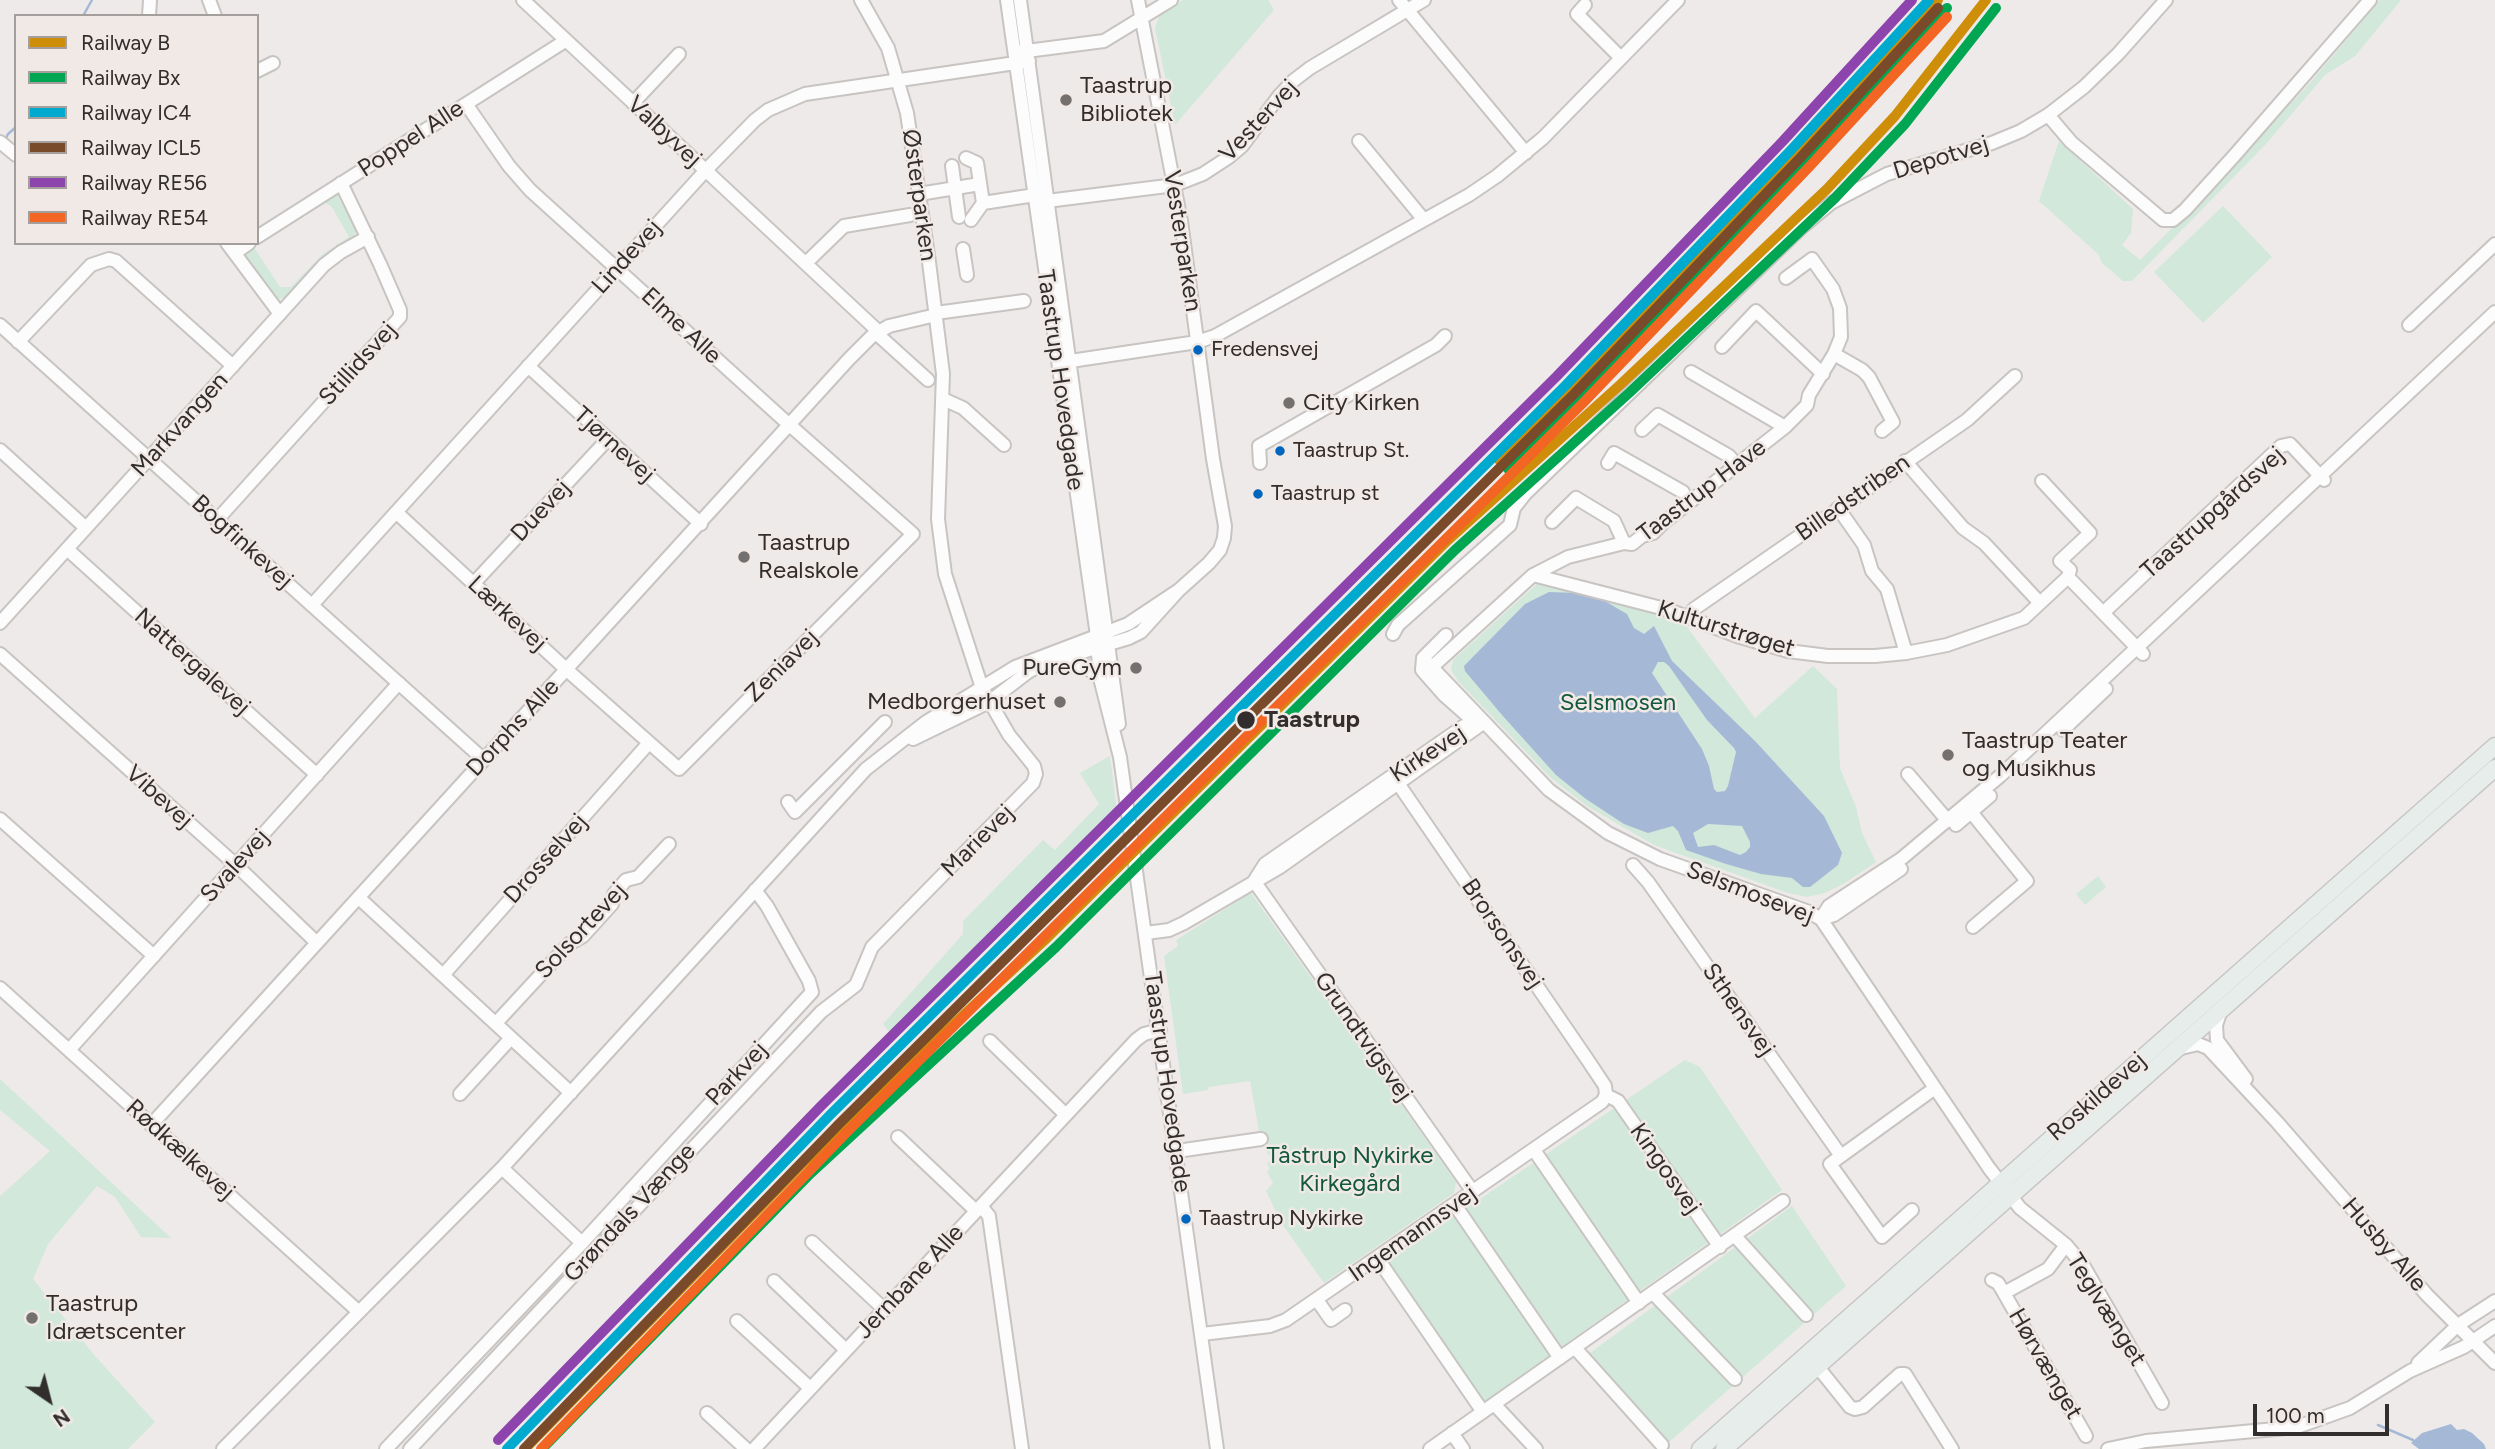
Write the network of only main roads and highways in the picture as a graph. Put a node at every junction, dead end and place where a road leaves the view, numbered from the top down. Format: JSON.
{"nodes":[{"id":1,"x":2495,"y":746,"type":"edge"},
{"id":2,"x":2495,"y":768,"type":"edge"},
{"id":3,"x":2006,"y":1189,"type":"junction"},
{"id":4,"x":1700,"y":1449,"type":"edge"},
{"id":5,"x":1724,"y":1449,"type":"edge"}],
"edges":[{"from":1,"to":3,"type":"main road","name":"Roskildevej"},
{"from":2,"to":3,"type":"main road","name":"Roskildevej"},
{"from":3,"to":4,"type":"main road","name":"Roskildevej"},
{"from":3,"to":5,"type":"main road","name":"Roskildevej"}]}
